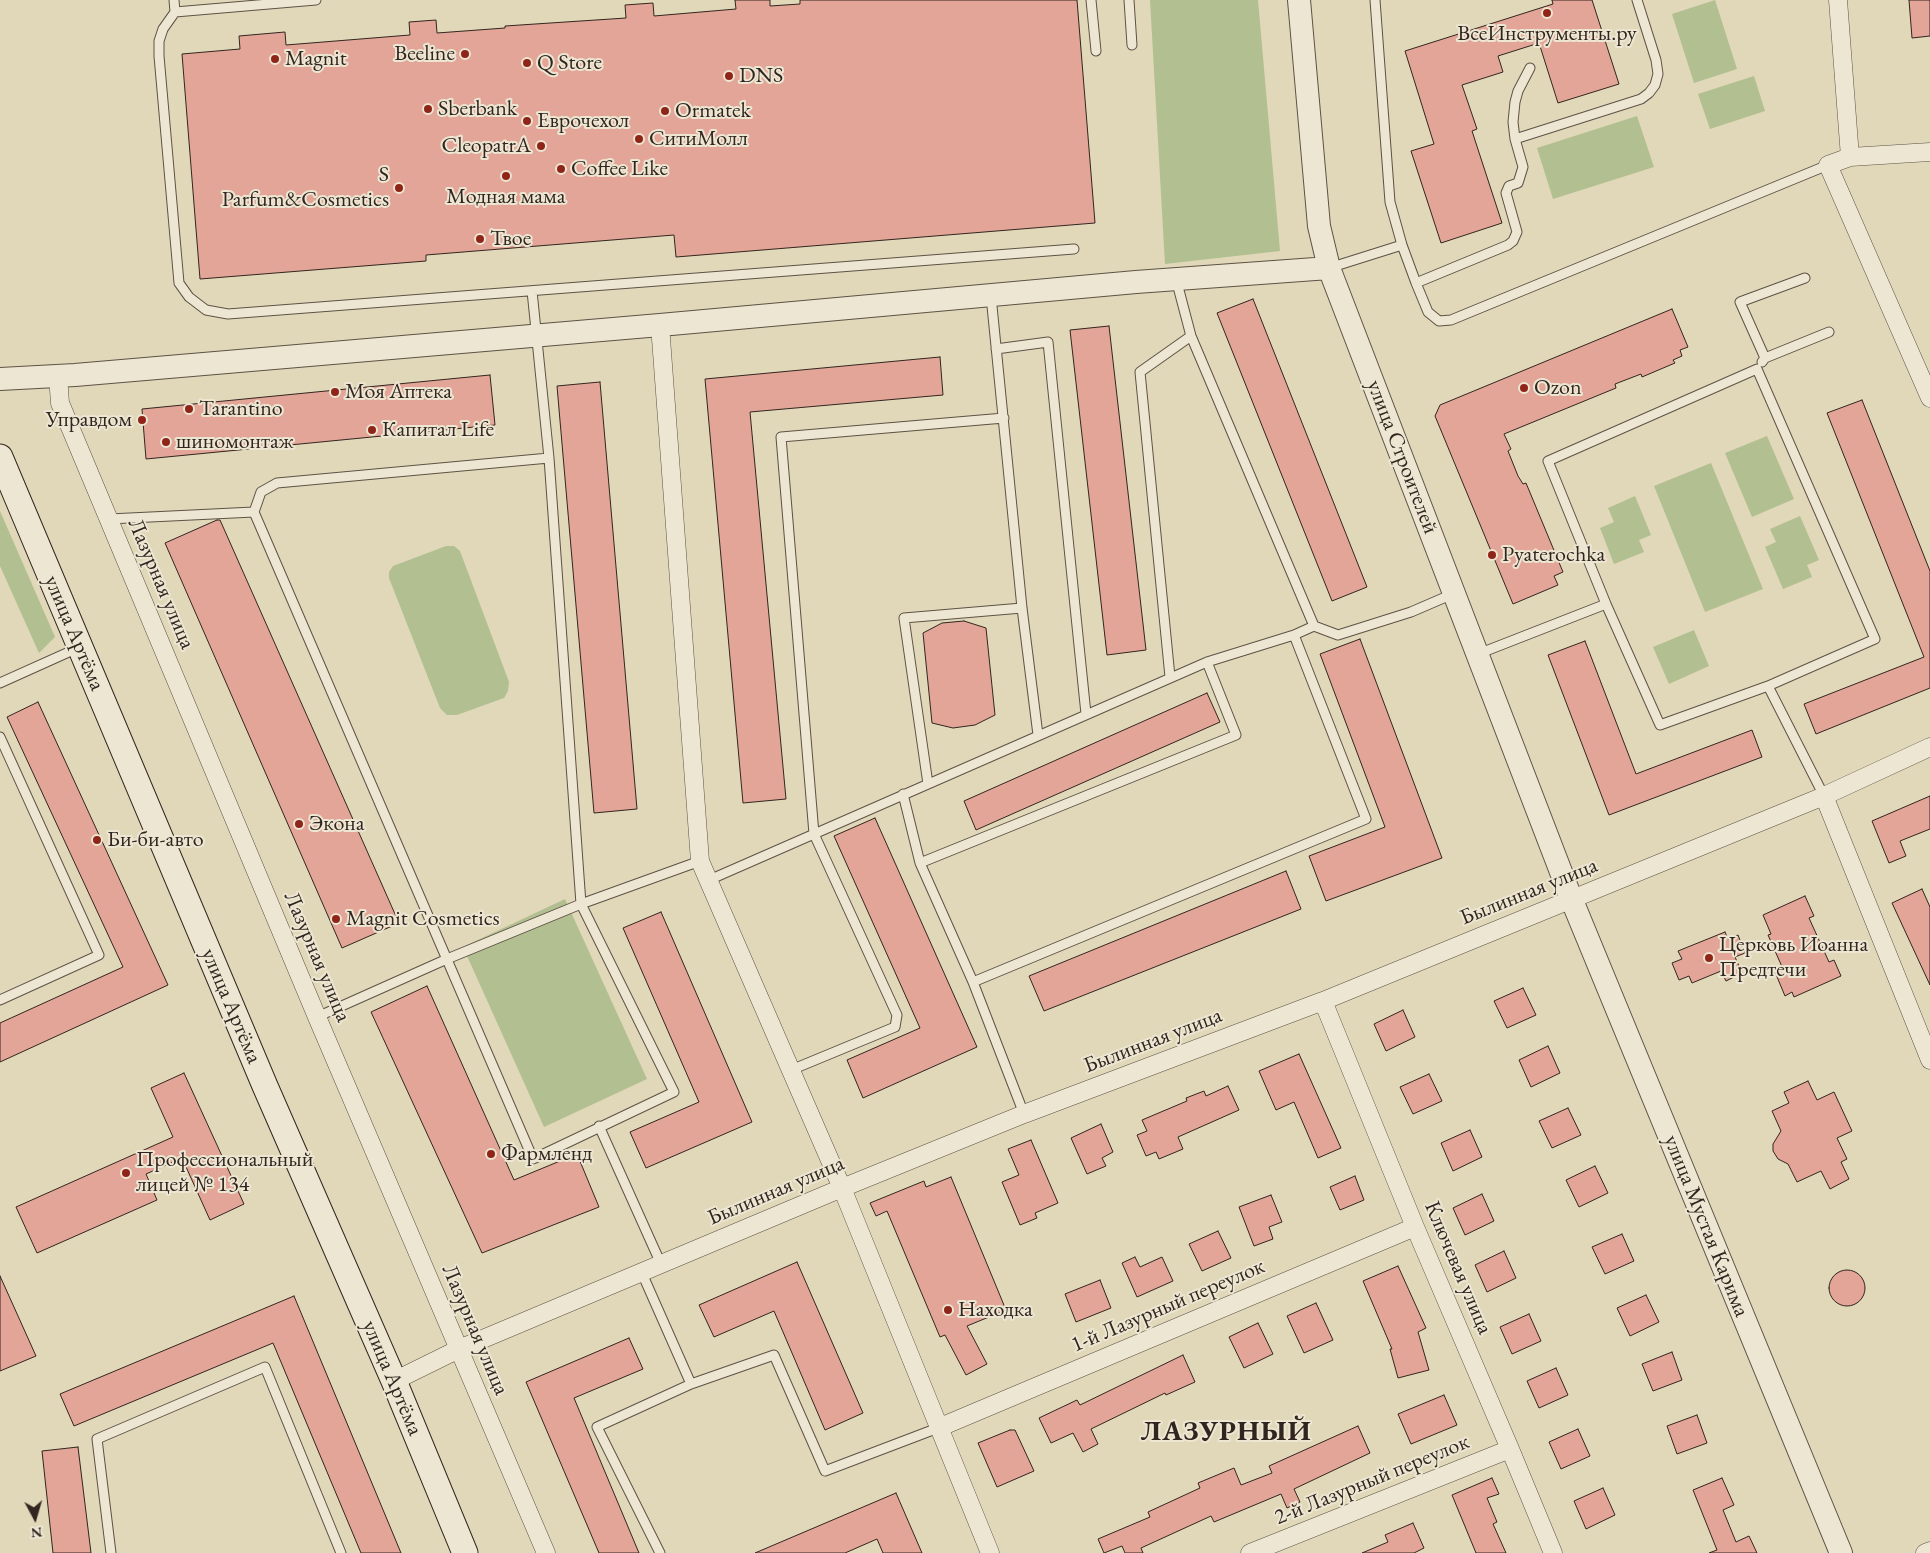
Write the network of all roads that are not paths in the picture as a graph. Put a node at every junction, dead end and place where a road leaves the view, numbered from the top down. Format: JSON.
{"nodes":[{"id":1,"x":174,"y":0,"type":"edge"},
{"id":2,"x":316,"y":0,"type":"edge"},
{"id":3,"x":1091,"y":0,"type":"edge"},
{"id":4,"x":1128,"y":0,"type":"edge"},
{"id":5,"x":1299,"y":0,"type":"edge"},
{"id":6,"x":1638,"y":0,"type":"edge"},
{"id":7,"x":1838,"y":0,"type":"edge"},
{"id":8,"x":1376,"y":1,"type":"edge"},
{"id":9,"x":281,"y":2,"type":"edge"},
{"id":10,"x":225,"y":4,"type":"edge"},
{"id":11,"x":175,"y":12,"type":"junction"},
{"id":12,"x":1132,"y":45,"type":"dead end"},
{"id":13,"x":1096,"y":51,"type":"dead end"},
{"id":14,"x":1530,"y":68,"type":"dead end"},
{"id":15,"x":1515,"y":140,"type":"junction"},
{"id":16,"x":1930,"y":152,"type":"edge"},
{"id":17,"x":1850,"y":157,"type":"junction"},
{"id":18,"x":1828,"y":165,"type":"junction"},
{"id":19,"x":1402,"y":245,"type":"junction"},
{"id":20,"x":1074,"y":249,"type":"dead end"},
{"id":21,"x":1329,"y":268,"type":"junction"},
{"id":22,"x":1805,"y":278,"type":"dead end"},
{"id":23,"x":1176,"y":279,"type":"junction"},
{"id":24,"x":1416,"y":283,"type":"junction"},
{"id":25,"x":532,"y":291,"type":"junction"},
{"id":26,"x":991,"y":296,"type":"junction"},
{"id":27,"x":660,"y":325,"type":"junction"},
{"id":28,"x":1829,"y":332,"type":"dead end"},
{"id":29,"x":536,"y":335,"type":"junction"},
{"id":30,"x":1190,"y":336,"type":"junction"},
{"id":31,"x":996,"y":349,"type":"junction"},
{"id":32,"x":1765,"y":358,"type":"junction"},
{"id":33,"x":1757,"y":369,"type":"junction"},
{"id":34,"x":58,"y":376,"type":"junction"},
{"id":35,"x":0,"y":379,"type":"edge"},
{"id":36,"x":1930,"y":398,"type":"edge"},
{"id":37,"x":1004,"y":418,"type":"junction"},
{"id":38,"x":0,"y":457,"type":"edge"},
{"id":39,"x":549,"y":458,"type":"junction"},
{"id":40,"x":254,"y":512,"type":"junction"},
{"id":41,"x":109,"y":519,"type":"junction"},
{"id":42,"x":1455,"y":593,"type":"junction"},
{"id":43,"x":1606,"y":604,"type":"junction"},
{"id":44,"x":1022,"y":608,"type":"junction"},
{"id":45,"x":1314,"y":626,"type":"junction"},
{"id":46,"x":1294,"y":635,"type":"junction"},
{"id":47,"x":80,"y":647,"type":"junction"},
{"id":48,"x":1478,"y":654,"type":"junction"},
{"id":49,"x":1207,"y":662,"type":"junction"},
{"id":50,"x":1170,"y":677,"type":"junction"},
{"id":51,"x":0,"y":683,"type":"edge"},
{"id":52,"x":1768,"y":686,"type":"junction"},
{"id":53,"x":1086,"y":714,"type":"junction"},
{"id":54,"x":1038,"y":735,"type":"junction"},
{"id":55,"x":0,"y":737,"type":"edge"},
{"id":56,"x":1930,"y":747,"type":"edge"},
{"id":57,"x":928,"y":784,"type":"junction"},
{"id":58,"x":903,"y":794,"type":"junction"},
{"id":59,"x":1824,"y":796,"type":"junction"},
{"id":60,"x":814,"y":834,"type":"junction"},
{"id":61,"x":700,"y":861,"type":"junction"},
{"id":62,"x":920,"y":864,"type":"junction"},
{"id":63,"x":709,"y":880,"type":"junction"},
{"id":64,"x":1571,"y":898,"type":"junction"},
{"id":65,"x":581,"y":904,"type":"junction"},
{"id":66,"x":447,"y":959,"type":"junction"},
{"id":67,"x":974,"y":982,"type":"junction"},
{"id":68,"x":0,"y":1000,"type":"edge"},
{"id":69,"x":1323,"y":1001,"type":"junction"},
{"id":70,"x":317,"y":1018,"type":"junction"},
{"id":71,"x":1930,"y":1060,"type":"edge"},
{"id":72,"x":791,"y":1070,"type":"junction"},
{"id":73,"x":1024,"y":1114,"type":"junction"},
{"id":74,"x":599,"y":1126,"type":"junction"},
{"id":75,"x":842,"y":1188,"type":"junction"},
{"id":76,"x":1415,"y":1227,"type":"junction"},
{"id":77,"x":661,"y":1264,"type":"junction"},
{"id":78,"x":641,"y":1271,"type":"junction"},
{"id":79,"x":459,"y":1349,"type":"junction"},
{"id":80,"x":394,"y":1381,"type":"junction"},
{"id":81,"x":691,"y":1384,"type":"junction"},
{"id":82,"x":938,"y":1428,"type":"junction"},
{"id":83,"x":1510,"y":1449,"type":"junction"},
{"id":84,"x":1930,"y":1551,"type":"edge"},
{"id":85,"x":110,"y":1553,"type":"edge"},
{"id":86,"x":341,"y":1553,"type":"edge"},
{"id":87,"x":465,"y":1553,"type":"edge"},
{"id":88,"x":546,"y":1553,"type":"edge"},
{"id":89,"x":660,"y":1553,"type":"edge"},
{"id":90,"x":990,"y":1553,"type":"edge"},
{"id":91,"x":1250,"y":1553,"type":"edge"},
{"id":92,"x":1553,"y":1553,"type":"edge"},
{"id":93,"x":1841,"y":1553,"type":"edge"},
{"id":94,"x":1925,"y":1553,"type":"edge"}],
"edges":[{"from":1,"to":11,"type":"lane"},
{"from":2,"to":9,"type":"lane"},
{"from":3,"to":13,"type":"lane"},
{"from":4,"to":12,"type":"lane"},
{"from":5,"to":21,"type":"street","name":"улица Строителей"},
{"from":6,"to":15,"type":"lane"},
{"from":7,"to":17,"type":"street"},
{"from":8,"to":19,"type":"lane"},
{"from":9,"to":10,"type":"lane"},
{"from":10,"to":11,"type":"lane"},
{"from":11,"to":25,"type":"lane"},
{"from":14,"to":15,"type":"lane"},
{"from":15,"to":24,"type":"lane"},
{"from":16,"to":17,"type":"street"},
{"from":17,"to":18,"type":"street"},
{"from":18,"to":24,"type":"lane"},
{"from":18,"to":36,"type":"street"},
{"from":19,"to":21,"type":"lane"},
{"from":19,"to":24,"type":"lane"},
{"from":20,"to":25,"type":"lane"},
{"from":21,"to":23,"type":"street"},
{"from":21,"to":42,"type":"street","name":"улица Строителей"},
{"from":22,"to":32,"type":"lane"},
{"from":23,"to":26,"type":"street"},
{"from":23,"to":30,"type":"lane"},
{"from":25,"to":29,"type":"lane"},
{"from":26,"to":27,"type":"street"},
{"from":26,"to":31,"type":"lane"},
{"from":27,"to":29,"type":"street"},
{"from":27,"to":61,"type":"street"},
{"from":28,"to":32,"type":"lane"},
{"from":29,"to":34,"type":"street"},
{"from":29,"to":39,"type":"lane"},
{"from":30,"to":45,"type":"lane"},
{"from":30,"to":50,"type":"lane"},
{"from":31,"to":37,"type":"lane"},
{"from":31,"to":53,"type":"lane"},
{"from":32,"to":33,"type":"lane"},
{"from":33,"to":43,"type":"lane"},
{"from":33,"to":52,"type":"lane"},
{"from":34,"to":35,"type":"street"},
{"from":34,"to":41,"type":"street","name":"Лазурная улица"},
{"from":37,"to":44,"type":"lane"},
{"from":37,"to":60,"type":"lane"},
{"from":38,"to":47,"type":"main road","name":"улица Артёма"},
{"from":39,"to":40,"type":"lane"},
{"from":39,"to":65,"type":"lane"},
{"from":40,"to":41,"type":"lane"},
{"from":40,"to":66,"type":"lane"},
{"from":41,"to":70,"type":"street","name":"Лазурная улица"},
{"from":42,"to":45,"type":"lane"},
{"from":42,"to":48,"type":"street","name":"улица Строителей"},
{"from":43,"to":48,"type":"lane"},
{"from":43,"to":52,"type":"lane"},
{"from":44,"to":54,"type":"lane"},
{"from":44,"to":57,"type":"lane"},
{"from":45,"to":46,"type":"lane"},
{"from":46,"to":49,"type":"lane"},
{"from":46,"to":67,"type":"lane"},
{"from":47,"to":51,"type":"lane"},
{"from":47,"to":80,"type":"main road","name":"улица Артёма"},
{"from":48,"to":64,"type":"street","name":"улица Строителей"},
{"from":49,"to":50,"type":"lane"},
{"from":49,"to":62,"type":"lane"},
{"from":50,"to":53,"type":"lane"},
{"from":52,"to":59,"type":"lane"},
{"from":53,"to":54,"type":"lane"},
{"from":54,"to":57,"type":"lane"},
{"from":55,"to":68,"type":"lane"},
{"from":56,"to":59,"type":"street","name":"Былинная улица"},
{"from":57,"to":58,"type":"lane"},
{"from":58,"to":60,"type":"lane"},
{"from":58,"to":62,"type":"lane"},
{"from":59,"to":64,"type":"street","name":"Былинная улица"},
{"from":59,"to":71,"type":"street"},
{"from":60,"to":63,"type":"lane"},
{"from":60,"to":72,"type":"lane"},
{"from":61,"to":63,"type":"street"},
{"from":61,"to":65,"type":"lane"},
{"from":62,"to":67,"type":"lane"},
{"from":63,"to":72,"type":"street"},
{"from":64,"to":69,"type":"street","name":"Былинная улица"},
{"from":64,"to":93,"type":"street","name":"улица Мустая Карима"},
{"from":65,"to":66,"type":"lane"},
{"from":65,"to":74,"type":"lane"},
{"from":66,"to":70,"type":"lane"},
{"from":66,"to":74,"type":"lane"},
{"from":67,"to":73,"type":"lane"},
{"from":69,"to":73,"type":"street","name":"Былинная улица"},
{"from":69,"to":76,"type":"street","name":"Ключевая улица"},
{"from":70,"to":79,"type":"street","name":"Лазурная улица"},
{"from":72,"to":75,"type":"street"},
{"from":73,"to":75,"type":"street","name":"Былинная улица"},
{"from":74,"to":77,"type":"lane"},
{"from":75,"to":77,"type":"street","name":"Былинная улица"},
{"from":75,"to":82,"type":"street"},
{"from":76,"to":82,"type":"street","name":"1-й Лазурный переулок"},
{"from":76,"to":83,"type":"street","name":"Ключевая улица"},
{"from":77,"to":78,"type":"street","name":"Былинная улица"},
{"from":78,"to":79,"type":"street","name":"Былинная улица"},
{"from":78,"to":81,"type":"lane"},
{"from":79,"to":80,"type":"street","name":"Былинная улица"},
{"from":79,"to":88,"type":"street","name":"Лазурная улица"},
{"from":80,"to":87,"type":"main road","name":"улица Артёма"},
{"from":81,"to":82,"type":"lane"},
{"from":81,"to":89,"type":"lane"},
{"from":82,"to":90,"type":"street"},
{"from":83,"to":91,"type":"street","name":"2-й Лазурный переулок"},
{"from":83,"to":92,"type":"street","name":"Ключевая улица"},
{"from":84,"to":94,"type":"street"},
{"from":85,"to":86,"type":"lane"}]}
